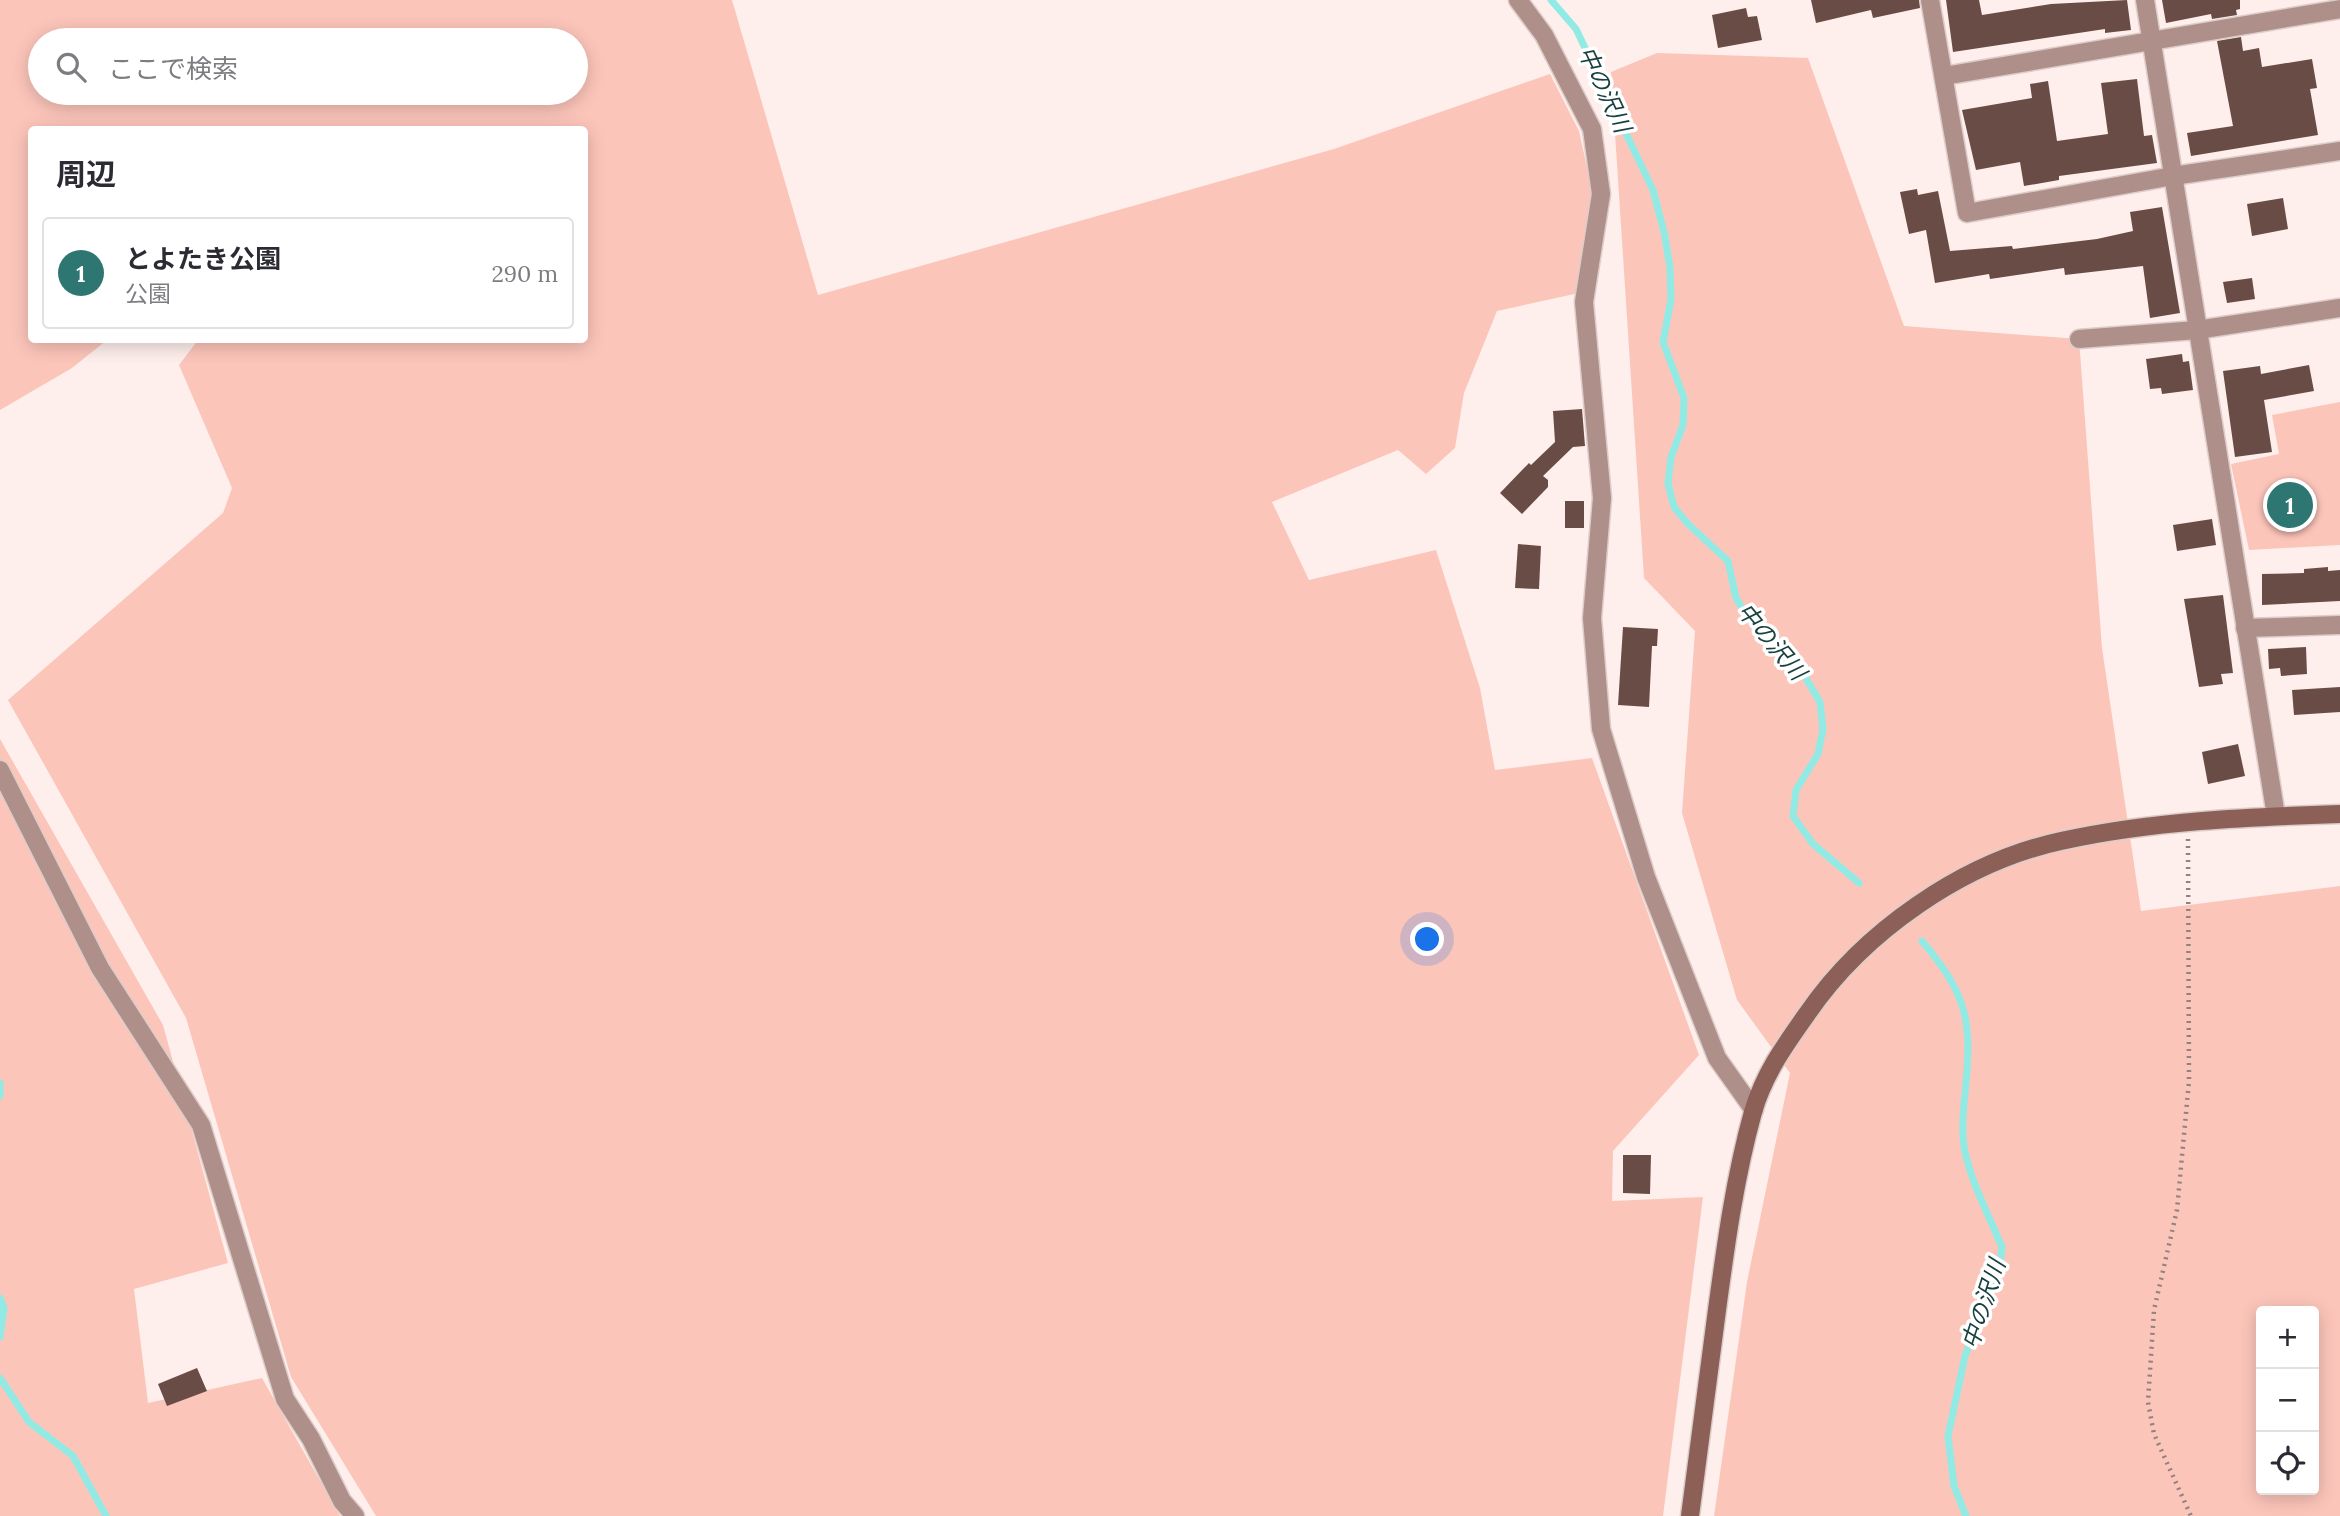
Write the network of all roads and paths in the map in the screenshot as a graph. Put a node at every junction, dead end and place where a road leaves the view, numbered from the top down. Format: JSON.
{"nodes":[{"id":1,"x":1518,"y":0,"type":"edge"},
{"id":2,"x":1930,"y":0,"type":"edge"},
{"id":3,"x":2145,"y":0,"type":"edge"},
{"id":4,"x":2340,"y":9,"type":"edge"},
{"id":5,"x":2151,"y":39,"type":"junction"},
{"id":6,"x":1944,"y":76,"type":"junction"},
{"id":7,"x":2340,"y":151,"type":"edge"},
{"id":8,"x":2173,"y":176,"type":"junction"},
{"id":9,"x":2340,"y":308,"type":"edge"},
{"id":10,"x":2197,"y":330,"type":"junction"},
{"id":11,"x":2078,"y":339,"type":"dead end"},
{"id":12,"x":2340,"y":625,"type":"edge"},
{"id":13,"x":2245,"y":628,"type":"junction"},
{"id":14,"x":0,"y":770,"type":"edge"},
{"id":15,"x":2340,"y":814,"type":"edge"},
{"id":16,"x":2276,"y":816,"type":"junction"},
{"id":17,"x":2187,"y":822,"type":"junction"},
{"id":18,"x":1754,"y":1110,"type":"junction"},
{"id":19,"x":355,"y":1516,"type":"edge"},
{"id":20,"x":1690,"y":1516,"type":"edge"},
{"id":21,"x":2191,"y":1516,"type":"edge"}],
"edges":[{"from":1,"to":18,"type":"street"},
{"from":2,"to":6,"type":"street"},
{"from":3,"to":5,"type":"street"},
{"from":4,"to":5,"type":"street"},
{"from":5,"to":6,"type":"street"},
{"from":5,"to":8,"type":"street"},
{"from":6,"to":8,"type":"street"},
{"from":7,"to":8,"type":"street"},
{"from":8,"to":10,"type":"street"},
{"from":9,"to":10,"type":"street"},
{"from":10,"to":11,"type":"street"},
{"from":10,"to":13,"type":"street"},
{"from":12,"to":13,"type":"street"},
{"from":13,"to":16,"type":"street"},
{"from":14,"to":19,"type":"street"},
{"from":15,"to":16,"type":"street"},
{"from":16,"to":17,"type":"street"},
{"from":17,"to":18,"type":"street"},
{"from":17,"to":21,"type":"path"},
{"from":18,"to":20,"type":"street"}]}
